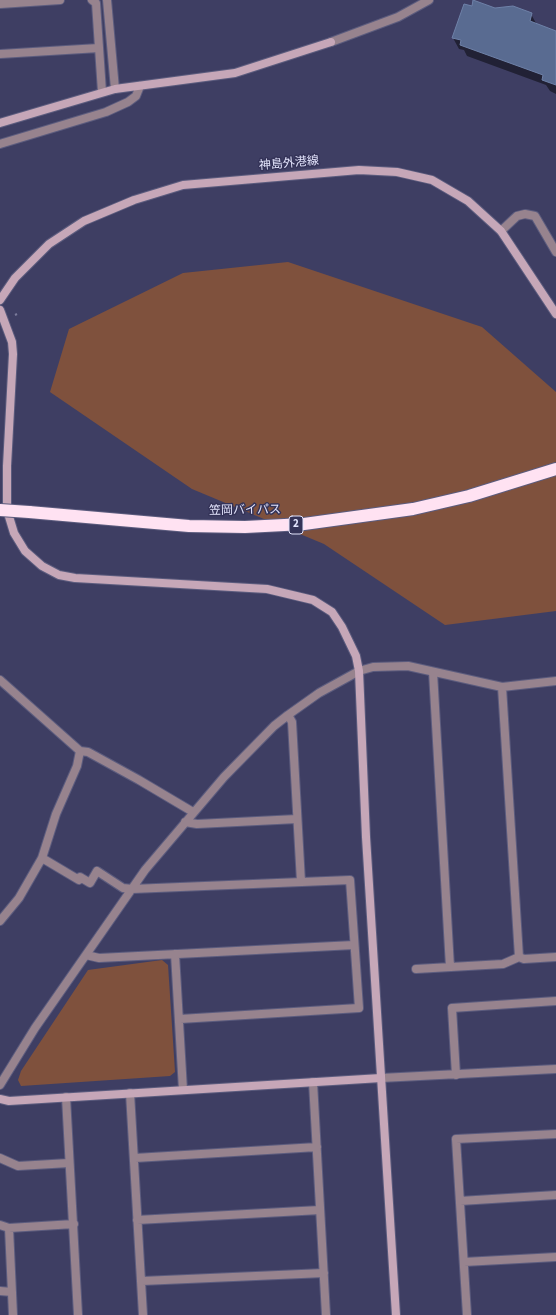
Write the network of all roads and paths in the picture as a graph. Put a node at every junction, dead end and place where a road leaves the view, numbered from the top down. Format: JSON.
{"nodes":[{"id":1,"x":60,"y":0,"type":"edge"},
{"id":2,"x":92,"y":0,"type":"edge"},
{"id":3,"x":107,"y":0,"type":"edge"},
{"id":4,"x":429,"y":0,"type":"edge"},
{"id":5,"x":0,"y":4,"type":"edge"},
{"id":6,"x":99,"y":48,"type":"junction"},
{"id":7,"x":0,"y":54,"type":"edge"},
{"id":8,"x":140,"y":86,"type":"junction"},
{"id":9,"x":115,"y":89,"type":"junction"},
{"id":10,"x":102,"y":92,"type":"junction"},
{"id":11,"x":0,"y":123,"type":"edge"},
{"id":12,"x":0,"y":144,"type":"edge"},
{"id":13,"x":501,"y":231,"type":"junction"},
{"id":14,"x":556,"y":252,"type":"edge"},
{"id":15,"x":0,"y":300,"type":"edge"},
{"id":16,"x":0,"y":310,"type":"edge"},
{"id":17,"x":556,"y":314,"type":"edge"},
{"id":18,"x":556,"y":469,"type":"edge"},
{"id":19,"x":0,"y":510,"type":"edge"},
{"id":20,"x":359,"y":671,"type":"junction"},
{"id":21,"x":433,"y":672,"type":"junction"},
{"id":22,"x":0,"y":680,"type":"edge"},
{"id":23,"x":556,"y":681,"type":"edge"},
{"id":24,"x":502,"y":687,"type":"junction"},
{"id":25,"x":288,"y":715,"type":"junction"},
{"id":26,"x":80,"y":751,"type":"junction"},
{"id":27,"x":193,"y":812,"type":"junction"},
{"id":28,"x":297,"y":819,"type":"junction"},
{"id":29,"x":185,"y":822,"type":"junction"},
{"id":30,"x":42,"y":858,"type":"junction"},
{"id":31,"x":301,"y":882,"type":"junction"},
{"id":32,"x":132,"y":889,"type":"junction"},
{"id":33,"x":0,"y":922,"type":"edge"},
{"id":34,"x":354,"y":945,"type":"junction"},
{"id":35,"x":175,"y":954,"type":"junction"},
{"id":36,"x":86,"y":955,"type":"junction"},
{"id":37,"x":519,"y":957,"type":"junction"},
{"id":38,"x":556,"y":957,"type":"edge"},
{"id":39,"x":450,"y":967,"type":"junction"},
{"id":40,"x":416,"y":969,"type":"dead end"},
{"id":41,"x":556,"y":1001,"type":"edge"},
{"id":42,"x":180,"y":1019,"type":"junction"},
{"id":43,"x":556,"y":1069,"type":"edge"},
{"id":44,"x":456,"y":1076,"type":"junction"},
{"id":45,"x":381,"y":1078,"type":"junction"},
{"id":46,"x":313,"y":1082,"type":"junction"},
{"id":47,"x":0,"y":1085,"type":"edge"},
{"id":48,"x":183,"y":1090,"type":"junction"},
{"id":49,"x":130,"y":1093,"type":"junction"},
{"id":50,"x":66,"y":1098,"type":"junction"},
{"id":51,"x":0,"y":1099,"type":"edge"},
{"id":52,"x":556,"y":1134,"type":"edge"},
{"id":53,"x":317,"y":1148,"type":"junction"},
{"id":54,"x":0,"y":1158,"type":"edge"},
{"id":55,"x":135,"y":1158,"type":"junction"},
{"id":56,"x":69,"y":1163,"type":"junction"},
{"id":57,"x":556,"y":1195,"type":"edge"},
{"id":58,"x":460,"y":1201,"type":"junction"},
{"id":59,"x":320,"y":1210,"type":"junction"},
{"id":60,"x":137,"y":1220,"type":"junction"},
{"id":61,"x":74,"y":1224,"type":"junction"},
{"id":62,"x":0,"y":1225,"type":"edge"},
{"id":63,"x":9,"y":1228,"type":"junction"},
{"id":64,"x":556,"y":1257,"type":"edge"},
{"id":65,"x":464,"y":1262,"type":"junction"},
{"id":66,"x":324,"y":1273,"type":"junction"},
{"id":67,"x":142,"y":1281,"type":"junction"},
{"id":68,"x":0,"y":1291,"type":"edge"},
{"id":69,"x":12,"y":1292,"type":"junction"},
{"id":70,"x":13,"y":1315,"type":"edge"},
{"id":71,"x":78,"y":1315,"type":"edge"},
{"id":72,"x":143,"y":1315,"type":"edge"},
{"id":73,"x":326,"y":1315,"type":"edge"},
{"id":74,"x":396,"y":1315,"type":"edge"},
{"id":75,"x":467,"y":1315,"type":"edge"}],
"edges":[{"from":1,"to":5,"type":"street"},
{"from":2,"to":6,"type":"street"},
{"from":3,"to":9,"type":"street"},
{"from":4,"to":8,"type":"street"},
{"from":6,"to":7,"type":"street"},
{"from":6,"to":10,"type":"street"},
{"from":8,"to":9,"type":"street"},
{"from":8,"to":12,"type":"street"},
{"from":9,"to":10,"type":"street"},
{"from":10,"to":11,"type":"street"},
{"from":13,"to":14,"type":"street"},
{"from":13,"to":15,"type":"street","name":"神島外港線"},
{"from":13,"to":17,"type":"street","name":"神島外港線"},
{"from":16,"to":20,"type":"street"},
{"from":18,"to":19,"type":"highway","name":"笠岡バイパス","number":"2","bridge":true},
{"from":20,"to":21,"type":"street"},
{"from":20,"to":25,"type":"street"},
{"from":20,"to":45,"type":"street"},
{"from":21,"to":24,"type":"street"},
{"from":21,"to":39,"type":"street"},
{"from":22,"to":26,"type":"street"},
{"from":23,"to":24,"type":"street"},
{"from":24,"to":37,"type":"street"},
{"from":25,"to":27,"type":"street"},
{"from":25,"to":28,"type":"street"},
{"from":26,"to":27,"type":"street"},
{"from":26,"to":30,"type":"street"},
{"from":27,"to":29,"type":"street"},
{"from":28,"to":29,"type":"street"},
{"from":28,"to":31,"type":"street"},
{"from":29,"to":32,"type":"street"},
{"from":30,"to":32,"type":"street"},
{"from":30,"to":33,"type":"street"},
{"from":31,"to":32,"type":"street"},
{"from":31,"to":34,"type":"street"},
{"from":32,"to":36,"type":"street"},
{"from":34,"to":35,"type":"street"},
{"from":34,"to":42,"type":"street"},
{"from":35,"to":36,"type":"street"},
{"from":35,"to":42,"type":"street"},
{"from":36,"to":47,"type":"street"},
{"from":37,"to":38,"type":"street"},
{"from":37,"to":39,"type":"street"},
{"from":39,"to":40,"type":"street"},
{"from":41,"to":44,"type":"street"},
{"from":42,"to":48,"type":"street"},
{"from":43,"to":44,"type":"street"},
{"from":44,"to":45,"type":"street"},
{"from":45,"to":46,"type":"street"},
{"from":45,"to":74,"type":"street"},
{"from":46,"to":48,"type":"street"},
{"from":46,"to":53,"type":"street"},
{"from":48,"to":49,"type":"street"},
{"from":49,"to":50,"type":"street"},
{"from":49,"to":55,"type":"street"},
{"from":50,"to":51,"type":"street"},
{"from":50,"to":56,"type":"street"},
{"from":52,"to":58,"type":"street"},
{"from":53,"to":55,"type":"street"},
{"from":53,"to":59,"type":"street"},
{"from":54,"to":56,"type":"street"},
{"from":55,"to":60,"type":"street"},
{"from":56,"to":61,"type":"street"},
{"from":57,"to":58,"type":"street"},
{"from":58,"to":65,"type":"street"},
{"from":59,"to":60,"type":"street"},
{"from":59,"to":66,"type":"street"},
{"from":60,"to":67,"type":"street"},
{"from":61,"to":63,"type":"street"},
{"from":61,"to":71,"type":"street"},
{"from":62,"to":63,"type":"street"},
{"from":63,"to":69,"type":"street"},
{"from":64,"to":65,"type":"street"},
{"from":65,"to":75,"type":"street"},
{"from":66,"to":67,"type":"street"},
{"from":66,"to":73,"type":"street"},
{"from":67,"to":72,"type":"street"},
{"from":68,"to":69,"type":"street"},
{"from":69,"to":70,"type":"street"}]}
